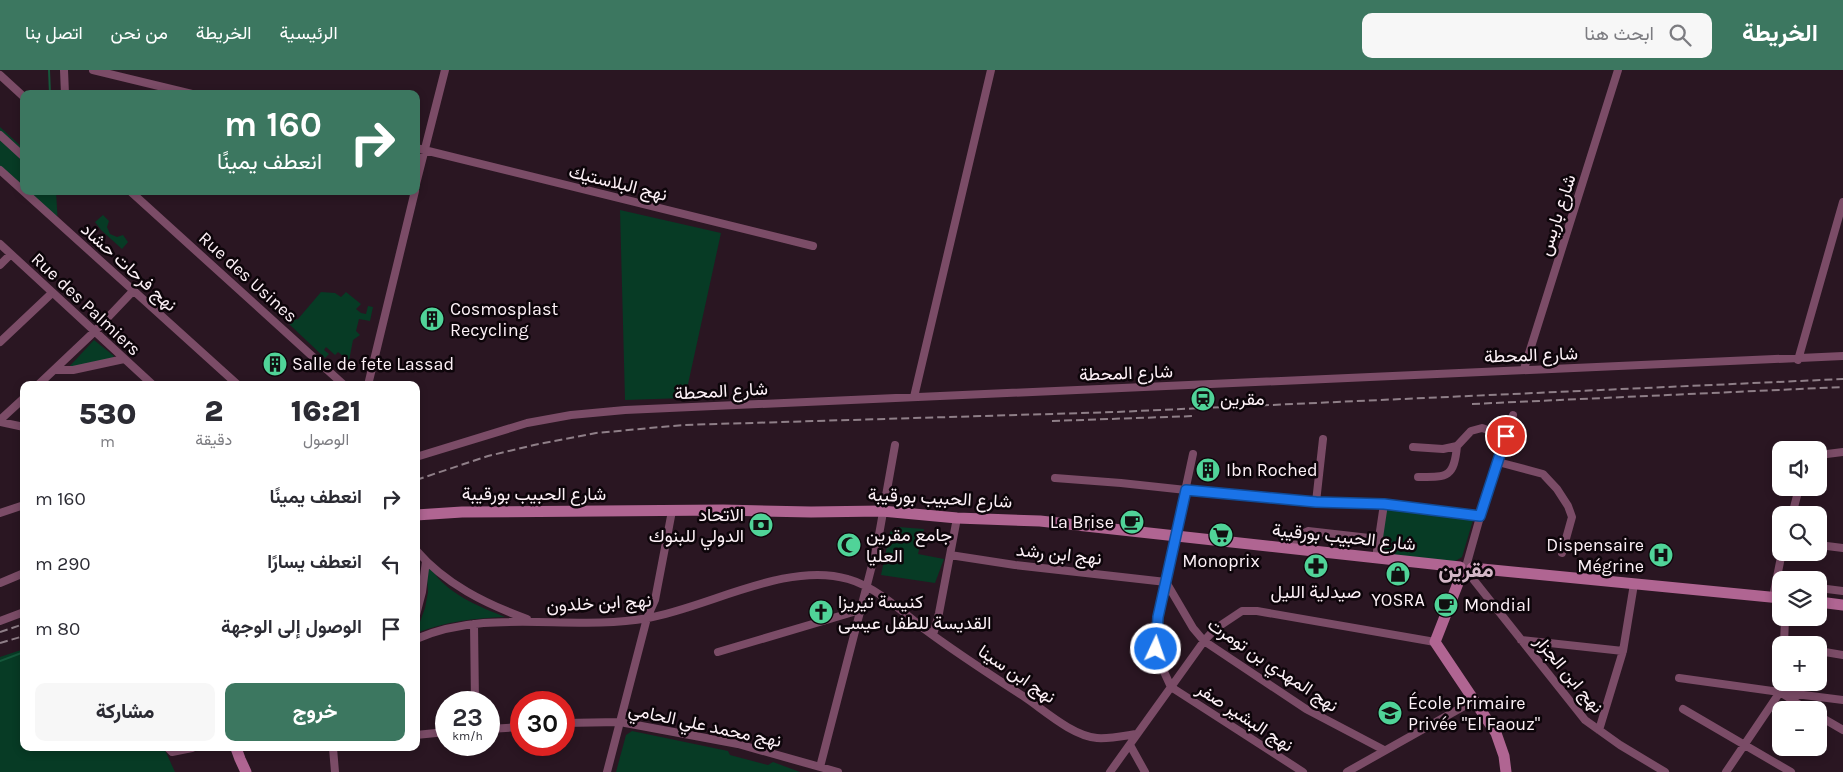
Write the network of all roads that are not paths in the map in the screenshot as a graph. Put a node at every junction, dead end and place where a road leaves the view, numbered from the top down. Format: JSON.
{"nodes":[{"id":1,"x":64,"y":70,"type":"edge"},
{"id":2,"x":93,"y":70,"type":"edge"},
{"id":3,"x":445,"y":70,"type":"edge"},
{"id":4,"x":991,"y":70,"type":"edge"},
{"id":5,"x":1618,"y":70,"type":"edge"},
{"id":6,"x":0,"y":75,"type":"edge"},
{"id":7,"x":65,"y":90,"type":"edge"},
{"id":8,"x":176,"y":90,"type":"edge"},
{"id":9,"x":20,"y":93,"type":"edge"},
{"id":10,"x":0,"y":135,"type":"edge"},
{"id":11,"x":420,"y":149,"type":"edge"},
{"id":12,"x":20,"y":153,"type":"edge"},
{"id":13,"x":0,"y":170,"type":"edge"},
{"id":14,"x":20,"y":188,"type":"edge"},
{"id":15,"x":27,"y":195,"type":"edge"},
{"id":16,"x":134,"y":195,"type":"edge"},
{"id":17,"x":413,"y":195,"type":"edge"},
{"id":18,"x":1843,"y":202,"type":"edge"},
{"id":19,"x":0,"y":244,"type":"edge"},
{"id":20,"x":813,"y":246,"type":"dead end"},
{"id":21,"x":11,"y":254,"type":"junction"},
{"id":22,"x":0,"y":265,"type":"edge"},
{"id":23,"x":133,"y":291,"type":"junction"},
{"id":24,"x":52,"y":293,"type":"junction"},
{"id":25,"x":95,"y":332,"type":"junction"},
{"id":26,"x":0,"y":342,"type":"edge"},
{"id":27,"x":1843,"y":356,"type":"edge"},
{"id":28,"x":124,"y":359,"type":"junction"},
{"id":29,"x":1798,"y":360,"type":"junction"},
{"id":30,"x":1524,"y":369,"type":"junction"},
{"id":31,"x":55,"y":370,"type":"junction"},
{"id":32,"x":43,"y":381,"type":"edge"},
{"id":33,"x":149,"y":381,"type":"edge"},
{"id":34,"x":234,"y":381,"type":"edge"},
{"id":35,"x":340,"y":381,"type":"edge"},
{"id":36,"x":369,"y":381,"type":"edge"},
{"id":37,"x":914,"y":397,"type":"junction"},
{"id":38,"x":20,"y":402,"type":"edge"},
{"id":39,"x":1513,"y":415,"type":"dead end"},
{"id":40,"x":0,"y":421,"type":"edge"},
{"id":41,"x":20,"y":425,"type":"edge"},
{"id":42,"x":1506,"y":436,"type":"junction"},
{"id":43,"x":1323,"y":440,"type":"dead end"},
{"id":44,"x":894,"y":445,"type":"dead end"},
{"id":45,"x":1457,"y":446,"type":"junction"},
{"id":46,"x":1413,"y":447,"type":"dead end"},
{"id":47,"x":1843,"y":452,"type":"edge"},
{"id":48,"x":1193,"y":454,"type":"dead end"},
{"id":49,"x":1827,"y":454,"type":"edge"},
{"id":50,"x":420,"y":456,"type":"edge"},
{"id":51,"x":1498,"y":462,"type":"junction"},
{"id":52,"x":1418,"y":476,"type":"dead end"},
{"id":53,"x":1055,"y":478,"type":"dead end"},
{"id":54,"x":1186,"y":490,"type":"junction"},
{"id":55,"x":1316,"y":502,"type":"junction"},
{"id":56,"x":1384,"y":504,"type":"junction"},
{"id":57,"x":20,"y":506,"type":"edge"},
{"id":58,"x":672,"y":511,"type":"junction"},
{"id":59,"x":882,"y":511,"type":"junction"},
{"id":60,"x":0,"y":513,"type":"edge"},
{"id":61,"x":420,"y":515,"type":"edge"},
{"id":62,"x":1480,"y":516,"type":"junction"},
{"id":63,"x":957,"y":518,"type":"junction"},
{"id":64,"x":1175,"y":536,"type":"junction"},
{"id":65,"x":1378,"y":539,"type":"junction"},
{"id":66,"x":1827,"y":546,"type":"edge"},
{"id":67,"x":1843,"y":548,"type":"edge"},
{"id":68,"x":1292,"y":549,"type":"junction"},
{"id":69,"x":1562,"y":553,"type":"dead end"},
{"id":70,"x":420,"y":554,"type":"edge"},
{"id":71,"x":950,"y":555,"type":"junction"},
{"id":72,"x":1376,"y":558,"type":"junction"},
{"id":73,"x":426,"y":561,"type":"junction"},
{"id":74,"x":1466,"y":569,"type":"junction"},
{"id":75,"x":20,"y":574,"type":"edge"},
{"id":76,"x":0,"y":582,"type":"edge"},
{"id":77,"x":1166,"y":582,"type":"junction"},
{"id":78,"x":1634,"y":584,"type":"junction"},
{"id":79,"x":867,"y":587,"type":"junction"},
{"id":80,"x":1827,"y":589,"type":"edge"},
{"id":81,"x":1843,"y":591,"type":"edge"},
{"id":82,"x":1772,"y":598,"type":"edge"},
{"id":83,"x":420,"y":600,"type":"edge"},
{"id":84,"x":1827,"y":603,"type":"edge"},
{"id":85,"x":1843,"y":605,"type":"edge"},
{"id":86,"x":860,"y":610,"type":"junction"},
{"id":87,"x":20,"y":614,"type":"edge"},
{"id":88,"x":648,"y":618,"type":"junction"},
{"id":89,"x":0,"y":621,"type":"edge"},
{"id":90,"x":531,"y":621,"type":"junction"},
{"id":91,"x":474,"y":624,"type":"junction"},
{"id":92,"x":933,"y":635,"type":"junction"},
{"id":93,"x":420,"y":637,"type":"edge"},
{"id":94,"x":1521,"y":640,"type":"junction"},
{"id":95,"x":1204,"y":641,"type":"junction"},
{"id":96,"x":1435,"y":642,"type":"junction"},
{"id":97,"x":1622,"y":651,"type":"junction"},
{"id":98,"x":718,"y":652,"type":"dead end"},
{"id":99,"x":1827,"y":653,"type":"edge"},
{"id":100,"x":1843,"y":655,"type":"edge"},
{"id":101,"x":1679,"y":678,"type":"dead end"},
{"id":102,"x":1171,"y":687,"type":"junction"},
{"id":103,"x":475,"y":691,"type":"edge"},
{"id":104,"x":1780,"y":692,"type":"junction"},
{"id":105,"x":1475,"y":700,"type":"junction"},
{"id":106,"x":1843,"y":700,"type":"edge"},
{"id":107,"x":1794,"y":701,"type":"edge"},
{"id":108,"x":1683,"y":709,"type":"dead end"},
{"id":109,"x":1827,"y":721,"type":"edge"},
{"id":110,"x":620,"y":722,"type":"junction"},
{"id":111,"x":575,"y":723,"type":"edge"},
{"id":112,"x":1599,"y":730,"type":"junction"},
{"id":113,"x":1843,"y":730,"type":"edge"},
{"id":114,"x":435,"y":733,"type":"edge"},
{"id":115,"x":1136,"y":734,"type":"junction"},
{"id":116,"x":420,"y":735,"type":"edge"},
{"id":117,"x":1744,"y":744,"type":"junction"},
{"id":118,"x":1130,"y":745,"type":"junction"},
{"id":119,"x":1384,"y":750,"type":"junction"},
{"id":120,"x":237,"y":751,"type":"edge"},
{"id":121,"x":333,"y":751,"type":"edge"},
{"id":122,"x":824,"y":769,"type":"edge"},
{"id":123,"x":246,"y":772,"type":"edge"},
{"id":124,"x":335,"y":772,"type":"edge"},
{"id":125,"x":608,"y":772,"type":"edge"},
{"id":126,"x":838,"y":772,"type":"edge"},
{"id":127,"x":1110,"y":772,"type":"edge"},
{"id":128,"x":1146,"y":772,"type":"edge"},
{"id":129,"x":1303,"y":772,"type":"edge"},
{"id":130,"x":1347,"y":772,"type":"edge"},
{"id":131,"x":1506,"y":772,"type":"edge"},
{"id":132,"x":1665,"y":772,"type":"edge"},
{"id":133,"x":1726,"y":772,"type":"edge"},
{"id":134,"x":1792,"y":772,"type":"edge"}],
"edges":[{"from":1,"to":7,"type":"street"},
{"from":2,"to":8,"type":"street"},
{"from":3,"to":11,"type":"street"},
{"from":4,"to":37,"type":"street"},
{"from":5,"to":30,"type":"street","name":"شارع باريس"},
{"from":6,"to":9,"type":"street"},
{"from":10,"to":12,"type":"street"},
{"from":11,"to":20,"type":"street","name":"نهج البلاستيك"},
{"from":13,"to":14,"type":"street","name":"نهج فرحات حشاد"},
{"from":15,"to":23,"type":"street","name":"نهج فرحات حشاد"},
{"from":16,"to":35,"type":"street","name":"Rue des Usines"},
{"from":17,"to":36,"type":"street"},
{"from":18,"to":29,"type":"street"},
{"from":19,"to":21,"type":"street","name":"Rue des Palmiers"},
{"from":21,"to":22,"type":"street"},
{"from":21,"to":24,"type":"street","name":"Rue des Palmiers"},
{"from":23,"to":25,"type":"street"},
{"from":23,"to":34,"type":"street","name":"نهج فرحات حشاد"},
{"from":24,"to":25,"type":"street","name":"Rue des Palmiers"},
{"from":24,"to":26,"type":"street"},
{"from":25,"to":28,"type":"street","name":"Rue des Palmiers"},
{"from":25,"to":31,"type":"street"},
{"from":27,"to":29,"type":"street","name":"شارع المحطة"},
{"from":28,"to":31,"type":"street"},
{"from":28,"to":33,"type":"street","name":"Rue des Palmiers"},
{"from":29,"to":30,"type":"street","name":"شارع المحطة"},
{"from":30,"to":37,"type":"street","name":"شارع المحطة"},
{"from":31,"to":32,"type":"street"},
{"from":37,"to":50,"type":"street","name":"شارع المحطة"},
{"from":38,"to":40,"type":"street"},
{"from":39,"to":42,"type":"street"},
{"from":40,"to":41,"type":"street"},
{"from":42,"to":45,"type":"street"},
{"from":42,"to":51,"type":"street"},
{"from":43,"to":55,"type":"street"},
{"from":44,"to":59,"type":"street"},
{"from":45,"to":46,"type":"street"},
{"from":45,"to":52,"type":"street"},
{"from":47,"to":49,"type":"street"},
{"from":48,"to":54,"type":"street"},
{"from":51,"to":62,"type":"street"},
{"from":51,"to":69,"type":"street"},
{"from":53,"to":54,"type":"street"},
{"from":54,"to":55,"type":"street"},
{"from":54,"to":64,"type":"street"},
{"from":55,"to":56,"type":"street"},
{"from":56,"to":62,"type":"street"},
{"from":56,"to":65,"type":"street"},
{"from":57,"to":60,"type":"street"},
{"from":58,"to":59,"type":"street","name":"شارع الحبيب بورقيبة"},
{"from":58,"to":61,"type":"street","name":"شارع الحبيب بورقيبة"},
{"from":58,"to":88,"type":"street"},
{"from":59,"to":63,"type":"street","name":"شارع الحبيب بورقيبة"},
{"from":59,"to":79,"type":"street"},
{"from":62,"to":74,"type":"street"},
{"from":63,"to":64,"type":"street","name":"شارع الحبيب بورقيبة"},
{"from":63,"to":71,"type":"street"},
{"from":64,"to":68,"type":"street","name":"شارع الحبيب بورقيبة"},
{"from":64,"to":77,"type":"street"},
{"from":65,"to":68,"type":"street"},
{"from":65,"to":72,"type":"street"},
{"from":66,"to":67,"type":"street"},
{"from":68,"to":72,"type":"street","name":"شارع الحبيب بورقيبة"},
{"from":70,"to":73,"type":"street"},
{"from":71,"to":77,"type":"street","name":"نهج ابن رشد"},
{"from":71,"to":92,"type":"street"},
{"from":72,"to":74,"type":"street","name":"شارع الحبيب بورقيبة"},
{"from":73,"to":83,"type":"street"},
{"from":73,"to":90,"type":"street"},
{"from":74,"to":78,"type":"street","name":"شارع الحبيب بورقيبة"},
{"from":74,"to":94,"type":"street","name":"نهج ابن الجزار"},
{"from":74,"to":96,"type":"street"},
{"from":75,"to":76,"type":"street"},
{"from":77,"to":95,"type":"street","name":"نهج المهدي بن تومرت"},
{"from":77,"to":102,"type":"street"},
{"from":78,"to":82,"type":"street","name":"شارع الحبيب بورقيبة"},
{"from":78,"to":97,"type":"street"},
{"from":79,"to":86,"type":"street"},
{"from":79,"to":88,"type":"street","name":"نهج ابن خلدون"},
{"from":79,"to":92,"type":"street","name":"نهج ابن سينا"},
{"from":80,"to":81,"type":"street"},
{"from":84,"to":85,"type":"street"},
{"from":86,"to":98,"type":"street"},
{"from":86,"to":122,"type":"street"},
{"from":87,"to":89,"type":"street"},
{"from":88,"to":90,"type":"street","name":"نهج ابن خلدون"},
{"from":88,"to":110,"type":"street"},
{"from":90,"to":91,"type":"street","name":"نهج ابن خلدون"},
{"from":91,"to":93,"type":"street","name":"نهج ابن خلدون"},
{"from":91,"to":103,"type":"street"},
{"from":92,"to":115,"type":"street","name":"نهج ابن سينا"},
{"from":94,"to":97,"type":"street"},
{"from":94,"to":112,"type":"street","name":"نهج ابن الجزار"},
{"from":95,"to":96,"type":"street"},
{"from":95,"to":102,"type":"street"},
{"from":95,"to":119,"type":"street","name":"نهج المهدي بن تومرت"},
{"from":96,"to":105,"type":"street"},
{"from":97,"to":112,"type":"street"},
{"from":99,"to":100,"type":"street"},
{"from":101,"to":104,"type":"street"},
{"from":102,"to":115,"type":"street"},
{"from":102,"to":129,"type":"street","name":"نهج البشير صفر"},
{"from":104,"to":106,"type":"street"},
{"from":104,"to":107,"type":"street"},
{"from":104,"to":117,"type":"street"},
{"from":105,"to":119,"type":"street"},
{"from":105,"to":131,"type":"street"},
{"from":108,"to":117,"type":"street"},
{"from":109,"to":113,"type":"street"},
{"from":110,"to":111,"type":"street","name":"نهج محمد علي الحامي"},
{"from":110,"to":122,"type":"street","name":"نهج محمد علي الحامي"},
{"from":110,"to":125,"type":"street"},
{"from":112,"to":132,"type":"street","name":"نهج ابن الجزار"},
{"from":114,"to":116,"type":"street"},
{"from":115,"to":118,"type":"street"},
{"from":117,"to":133,"type":"street"},
{"from":117,"to":134,"type":"street"},
{"from":118,"to":127,"type":"street"},
{"from":118,"to":128,"type":"street"},
{"from":119,"to":130,"type":"street"},
{"from":120,"to":123,"type":"street"},
{"from":121,"to":124,"type":"street"},
{"from":122,"to":126,"type":"street","name":"نهج محمد علي الحامي"}]}
